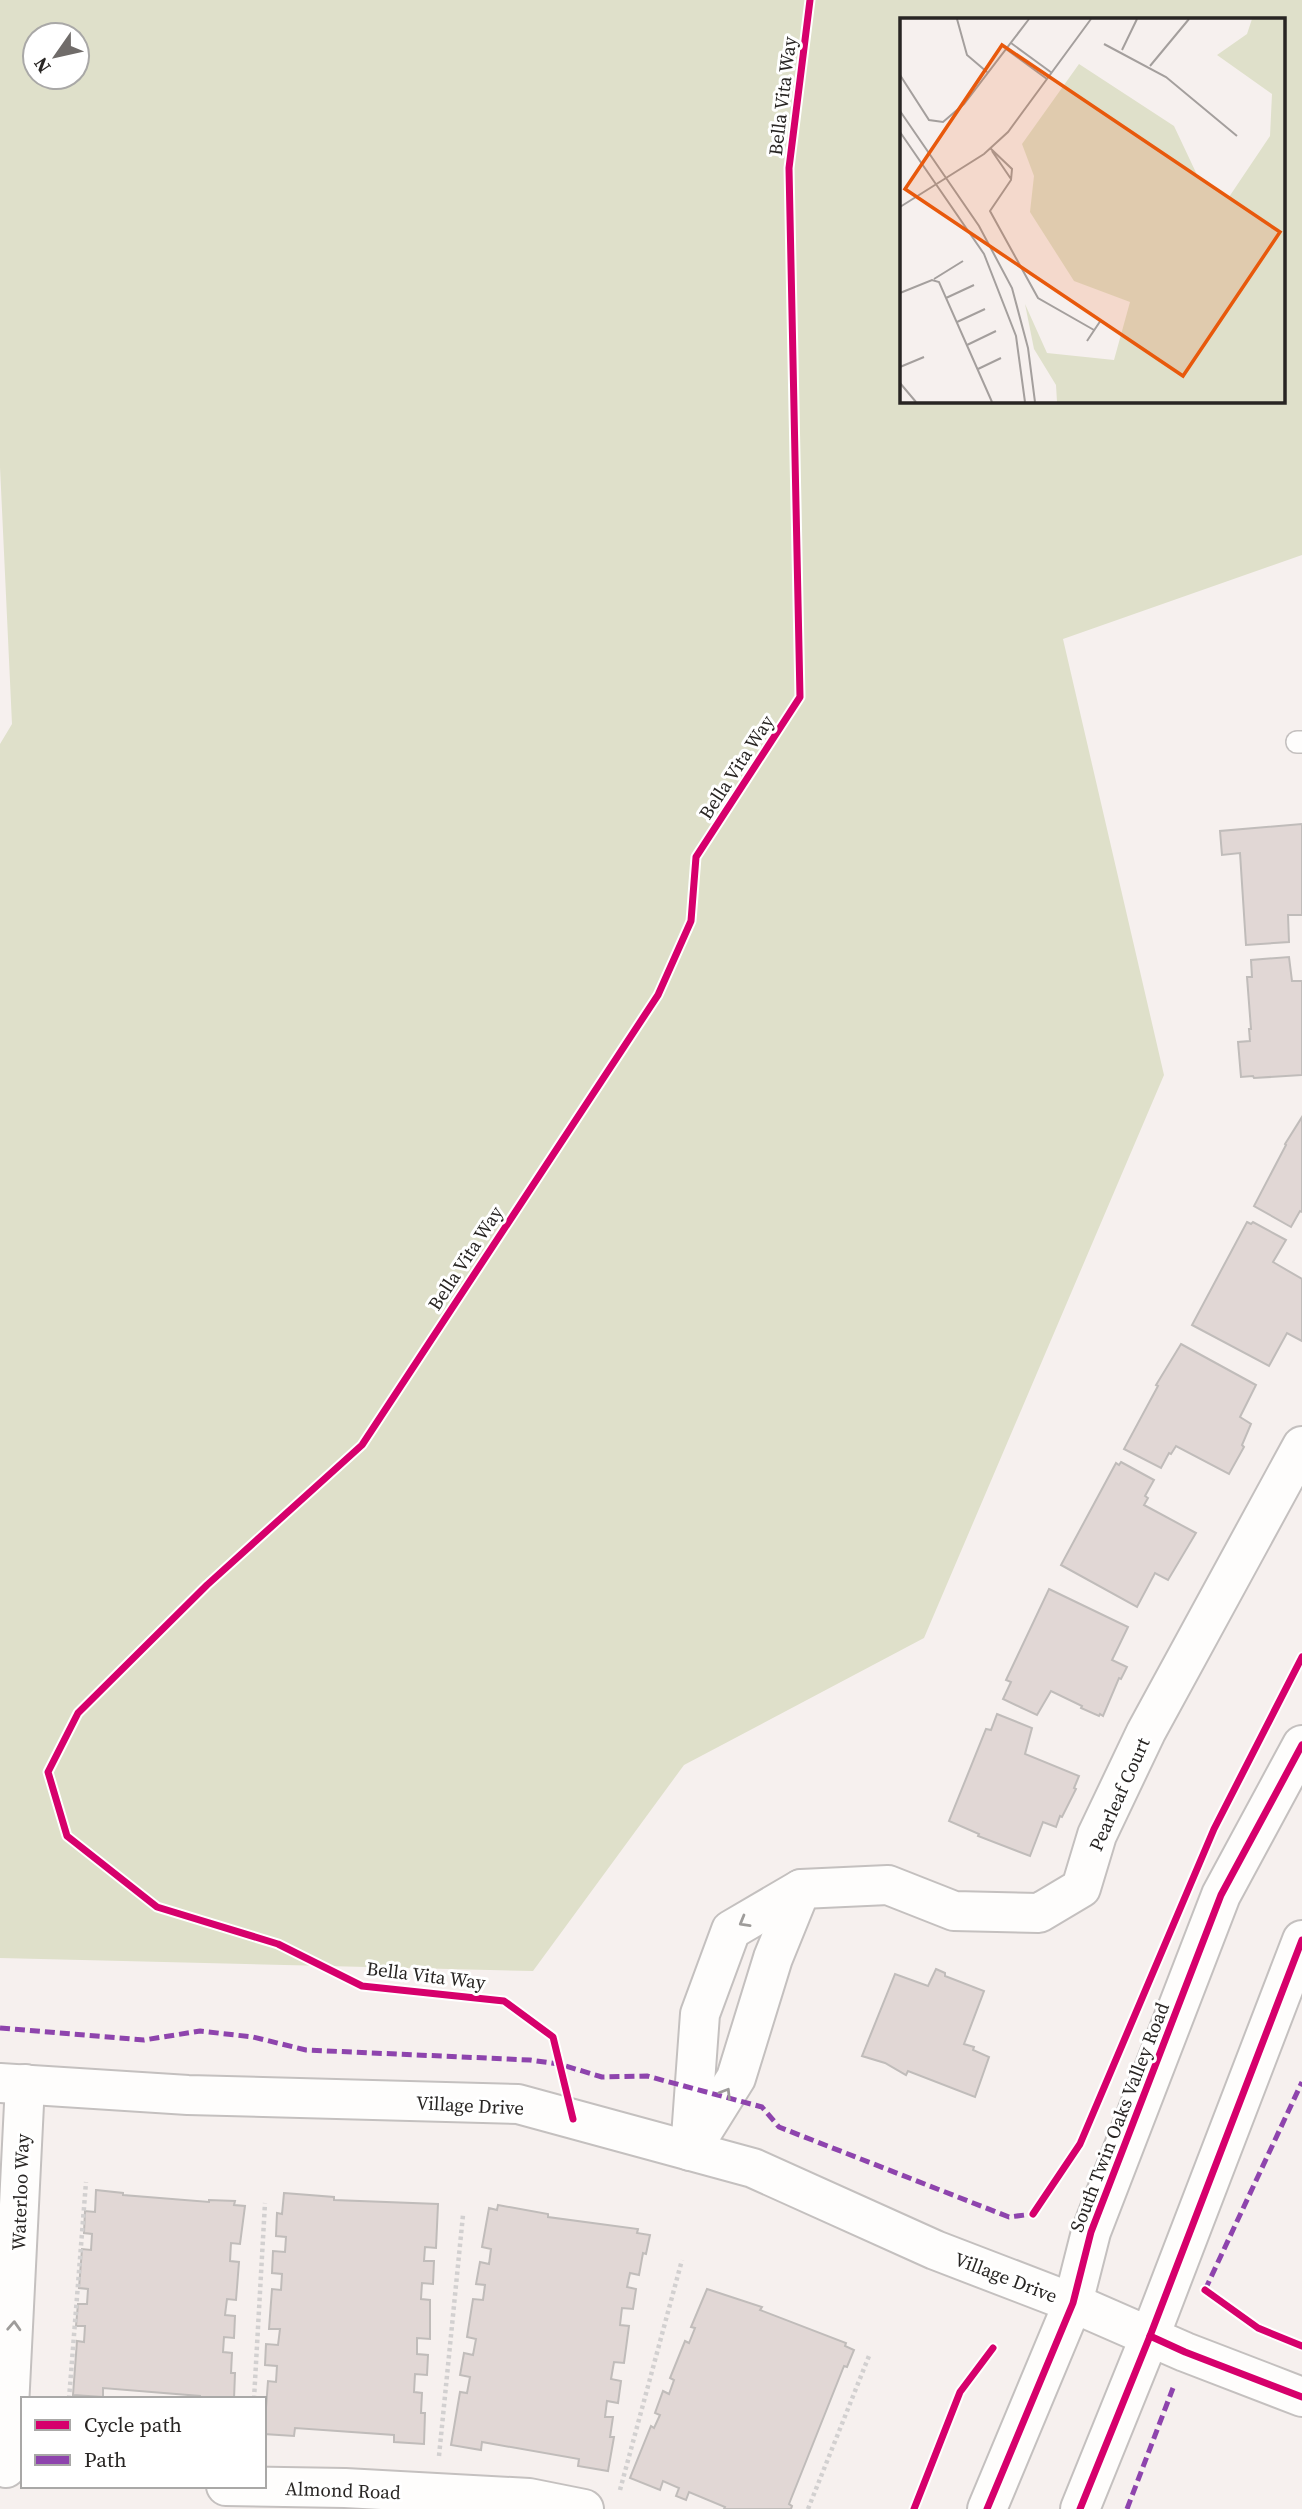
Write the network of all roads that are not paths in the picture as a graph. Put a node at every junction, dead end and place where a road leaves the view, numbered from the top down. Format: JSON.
{"nodes":[{"id":1,"x":1302,"y":1446,"type":"edge"},
{"id":2,"x":1302,"y":1745,"type":"edge"},
{"id":3,"x":800,"y":1889,"type":"junction"},
{"id":4,"x":1302,"y":1940,"type":"edge"},
{"id":5,"x":714,"y":1976,"type":"junction"},
{"id":6,"x":763,"y":1988,"type":"junction"},
{"id":7,"x":12,"y":2083,"type":"edge"},
{"id":8,"x":690,"y":2151,"type":"junction"},
{"id":9,"x":1073,"y":2303,"type":"junction"},
{"id":10,"x":1150,"y":2336,"type":"junction"},
{"id":11,"x":1302,"y":2397,"type":"edge"},
{"id":12,"x":10,"y":2468,"type":"edge"},
{"id":13,"x":230,"y":2494,"type":"edge"},
{"id":14,"x":584,"y":2509,"type":"edge"},
{"id":15,"x":987,"y":2509,"type":"edge"},
{"id":16,"x":1080,"y":2509,"type":"edge"}],
"edges":[{"from":1,"to":3,"type":"street","name":"Pearleaf Court"},
{"from":2,"to":9,"type":"street","name":"South Twin Oaks Valley Road"},
{"from":3,"to":5,"type":"street","one_way":true},
{"from":3,"to":6,"type":"street"},
{"from":4,"to":10,"type":"street"},
{"from":5,"to":6,"type":"street"},
{"from":5,"to":8,"type":"street"},
{"from":8,"to":6,"type":"street","one_way":true},
{"from":7,"to":8,"type":"street","name":"Village Drive"},
{"from":12,"to":7,"type":"street","name":"Waterloo Way","one_way":true},
{"from":8,"to":9,"type":"street","name":"Village Drive"},
{"from":9,"to":10,"type":"street","name":"Village Drive"},
{"from":9,"to":15,"type":"street","name":"South Twin Oaks Valley Road"},
{"from":10,"to":11,"type":"street","name":"Village Drive"},
{"from":10,"to":16,"type":"street"},
{"from":13,"to":14,"type":"street","name":"Almond Road"}]}
